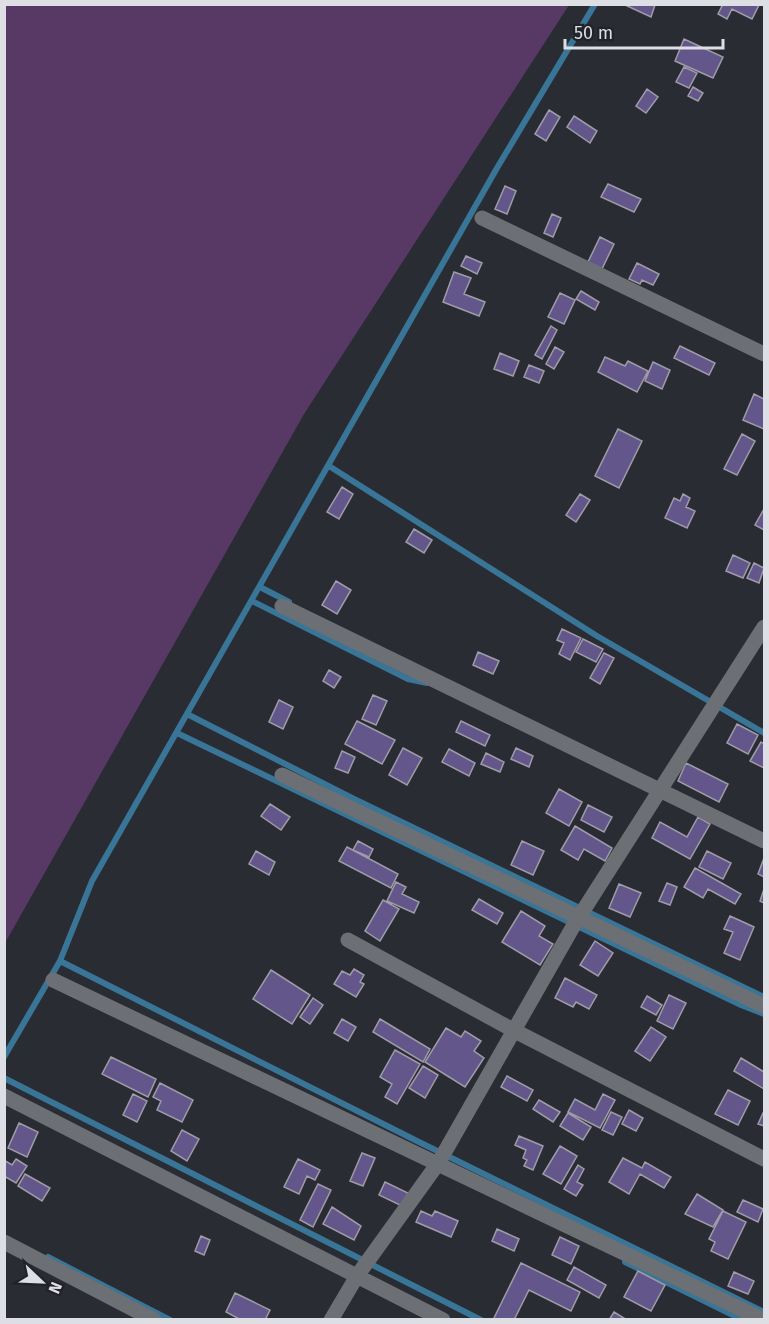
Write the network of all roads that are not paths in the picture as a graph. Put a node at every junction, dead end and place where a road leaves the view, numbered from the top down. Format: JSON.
{"nodes":[{"id":1,"x":482,"y":218,"type":"dead end"},
{"id":2,"x":765,"y":354,"type":"edge"},
{"id":3,"x":282,"y":606,"type":"dead end"},
{"id":4,"x":765,"y":627,"type":"edge"},
{"id":5,"x":282,"y":775,"type":"dead end"},
{"id":6,"x":661,"y":790,"type":"junction"},
{"id":7,"x":765,"y":841,"type":"edge"},
{"id":8,"x":578,"y":917,"type":"junction"},
{"id":9,"x":348,"y":940,"type":"dead end"},
{"id":10,"x":53,"y":980,"type":"dead end"},
{"id":11,"x":765,"y":1006,"type":"edge"},
{"id":12,"x":513,"y":1030,"type":"junction"},
{"id":13,"x":4,"y":1096,"type":"edge"},
{"id":14,"x":765,"y":1159,"type":"edge"},
{"id":15,"x":439,"y":1162,"type":"junction"},
{"id":16,"x":4,"y":1242,"type":"edge"},
{"id":17,"x":357,"y":1276,"type":"junction"},
{"id":18,"x":154,"y":1320,"type":"edge"},
{"id":19,"x":331,"y":1320,"type":"edge"},
{"id":20,"x":443,"y":1320,"type":"edge"},
{"id":21,"x":764,"y":1320,"type":"edge"}],
"edges":[{"from":1,"to":2,"type":"street"},
{"from":3,"to":6,"type":"street"},
{"from":4,"to":6,"type":"street"},
{"from":5,"to":8,"type":"street"},
{"from":6,"to":7,"type":"street"},
{"from":6,"to":8,"type":"street"},
{"from":8,"to":11,"type":"street"},
{"from":8,"to":12,"type":"street"},
{"from":9,"to":12,"type":"street"},
{"from":10,"to":15,"type":"street"},
{"from":12,"to":14,"type":"street"},
{"from":12,"to":15,"type":"street"},
{"from":13,"to":17,"type":"street"},
{"from":15,"to":17,"type":"street"},
{"from":15,"to":21,"type":"street"},
{"from":16,"to":18,"type":"street"},
{"from":17,"to":19,"type":"street"},
{"from":17,"to":20,"type":"street"}]}
